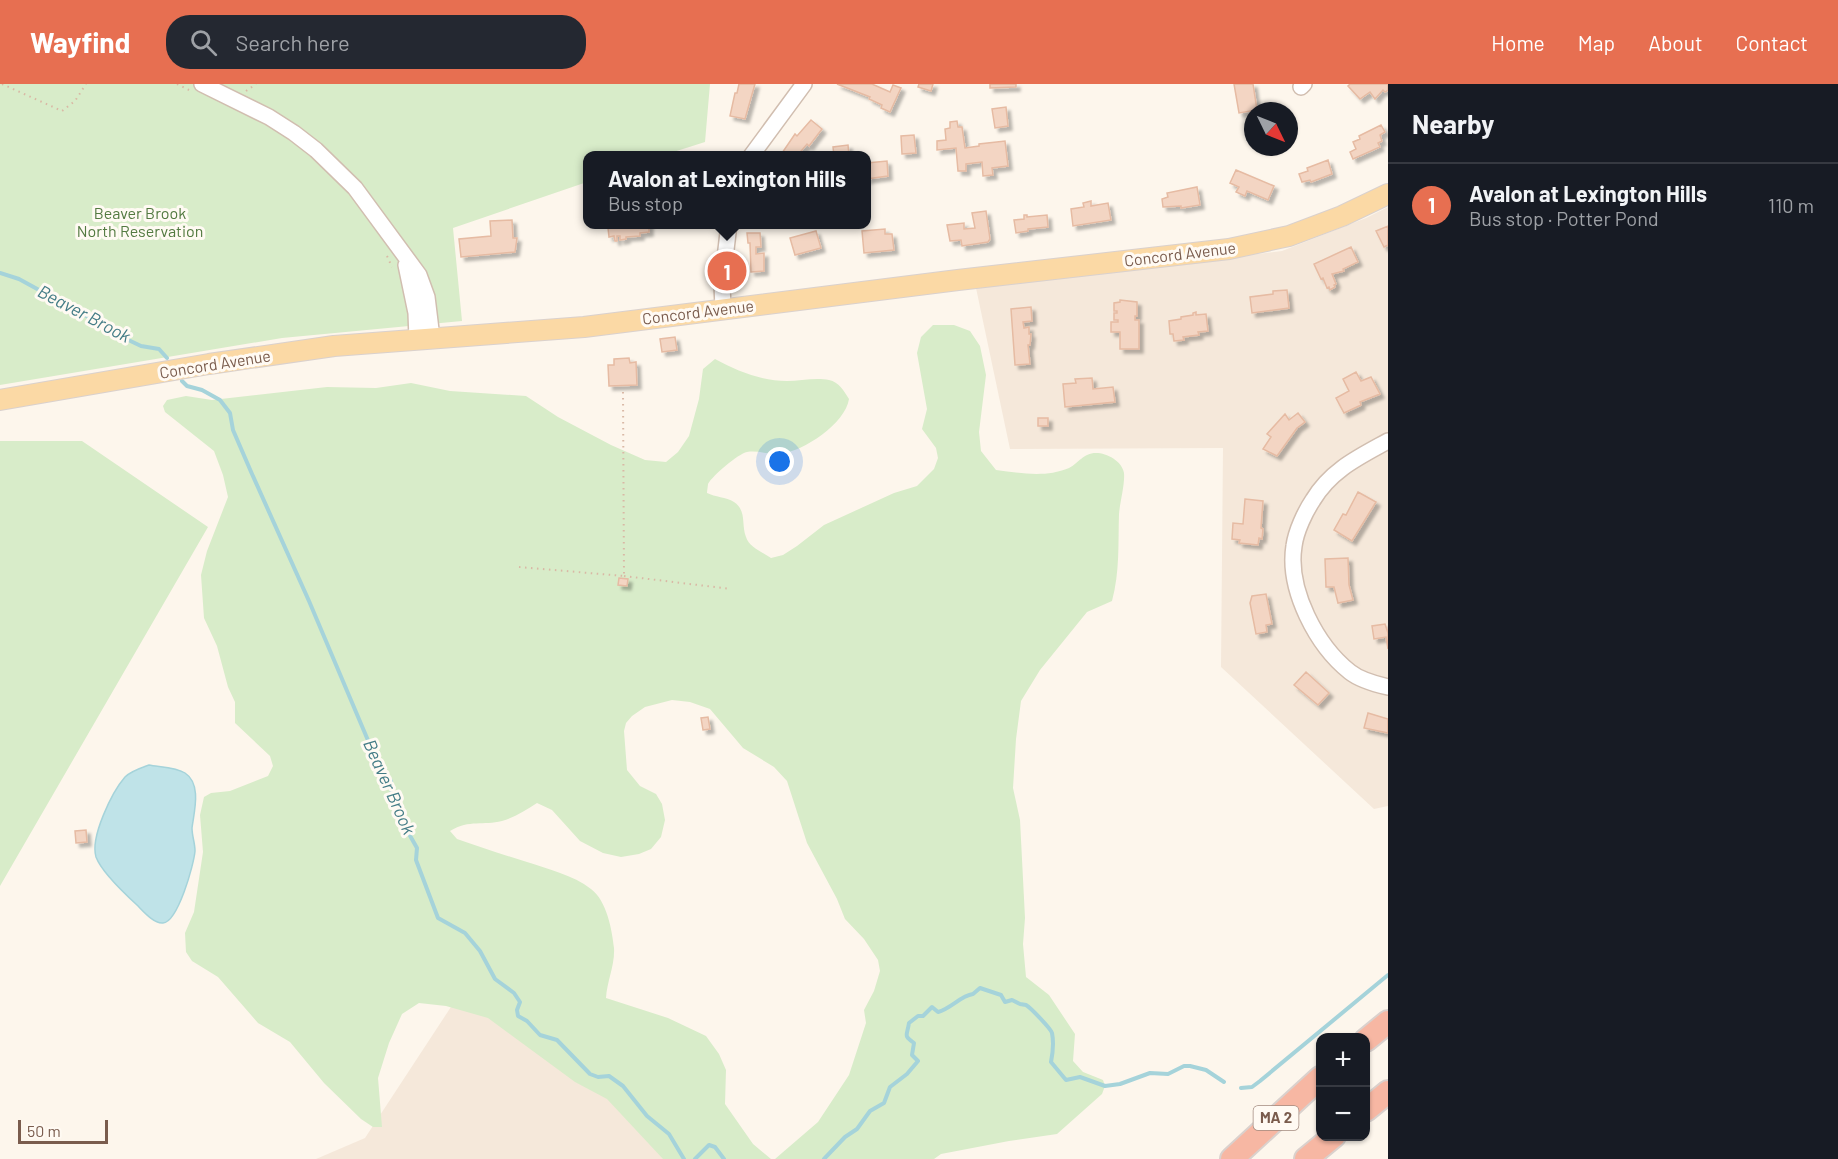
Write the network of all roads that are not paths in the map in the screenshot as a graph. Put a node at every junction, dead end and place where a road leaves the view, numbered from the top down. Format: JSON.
{"nodes":[{"id":1,"x":202,"y":84,"type":"edge"},
{"id":2,"x":804,"y":84,"type":"edge"},
{"id":3,"x":756,"y":151,"type":"edge"},
{"id":4,"x":1388,"y":194,"type":"edge"},
{"id":5,"x":729,"y":229,"type":"edge"},
{"id":6,"x":723,"y":309,"type":"junction"},
{"id":7,"x":424,"y":338,"type":"junction"},
{"id":8,"x":0,"y":400,"type":"edge"},
{"id":9,"x":1388,"y":441,"type":"edge"},
{"id":10,"x":1388,"y":687,"type":"edge"},
{"id":11,"x":1388,"y":1022,"type":"edge"},
{"id":12,"x":1370,"y":1036,"type":"edge"},
{"id":13,"x":1316,"y":1082,"type":"edge"},
{"id":14,"x":1388,"y":1092,"type":"edge"},
{"id":15,"x":1370,"y":1106,"type":"edge"},
{"id":16,"x":1329,"y":1141,"type":"edge"},
{"id":17,"x":1232,"y":1159,"type":"edge"},
{"id":18,"x":1306,"y":1159,"type":"edge"}],
"edges":[{"from":1,"to":7,"type":"street"},
{"from":2,"to":3,"type":"street"},
{"from":4,"to":6,"type":"main road","name":"Concord Avenue"},
{"from":5,"to":6,"type":"street"},
{"from":6,"to":7,"type":"main road","name":"Concord Avenue"},
{"from":7,"to":8,"type":"main road","name":"Concord Avenue"},
{"from":9,"to":10,"type":"street"},
{"from":11,"to":12,"type":"highway"},
{"from":13,"to":17,"type":"highway","number":"MA 2"},
{"from":14,"to":15,"type":"highway"},
{"from":16,"to":18,"type":"highway"}]}
